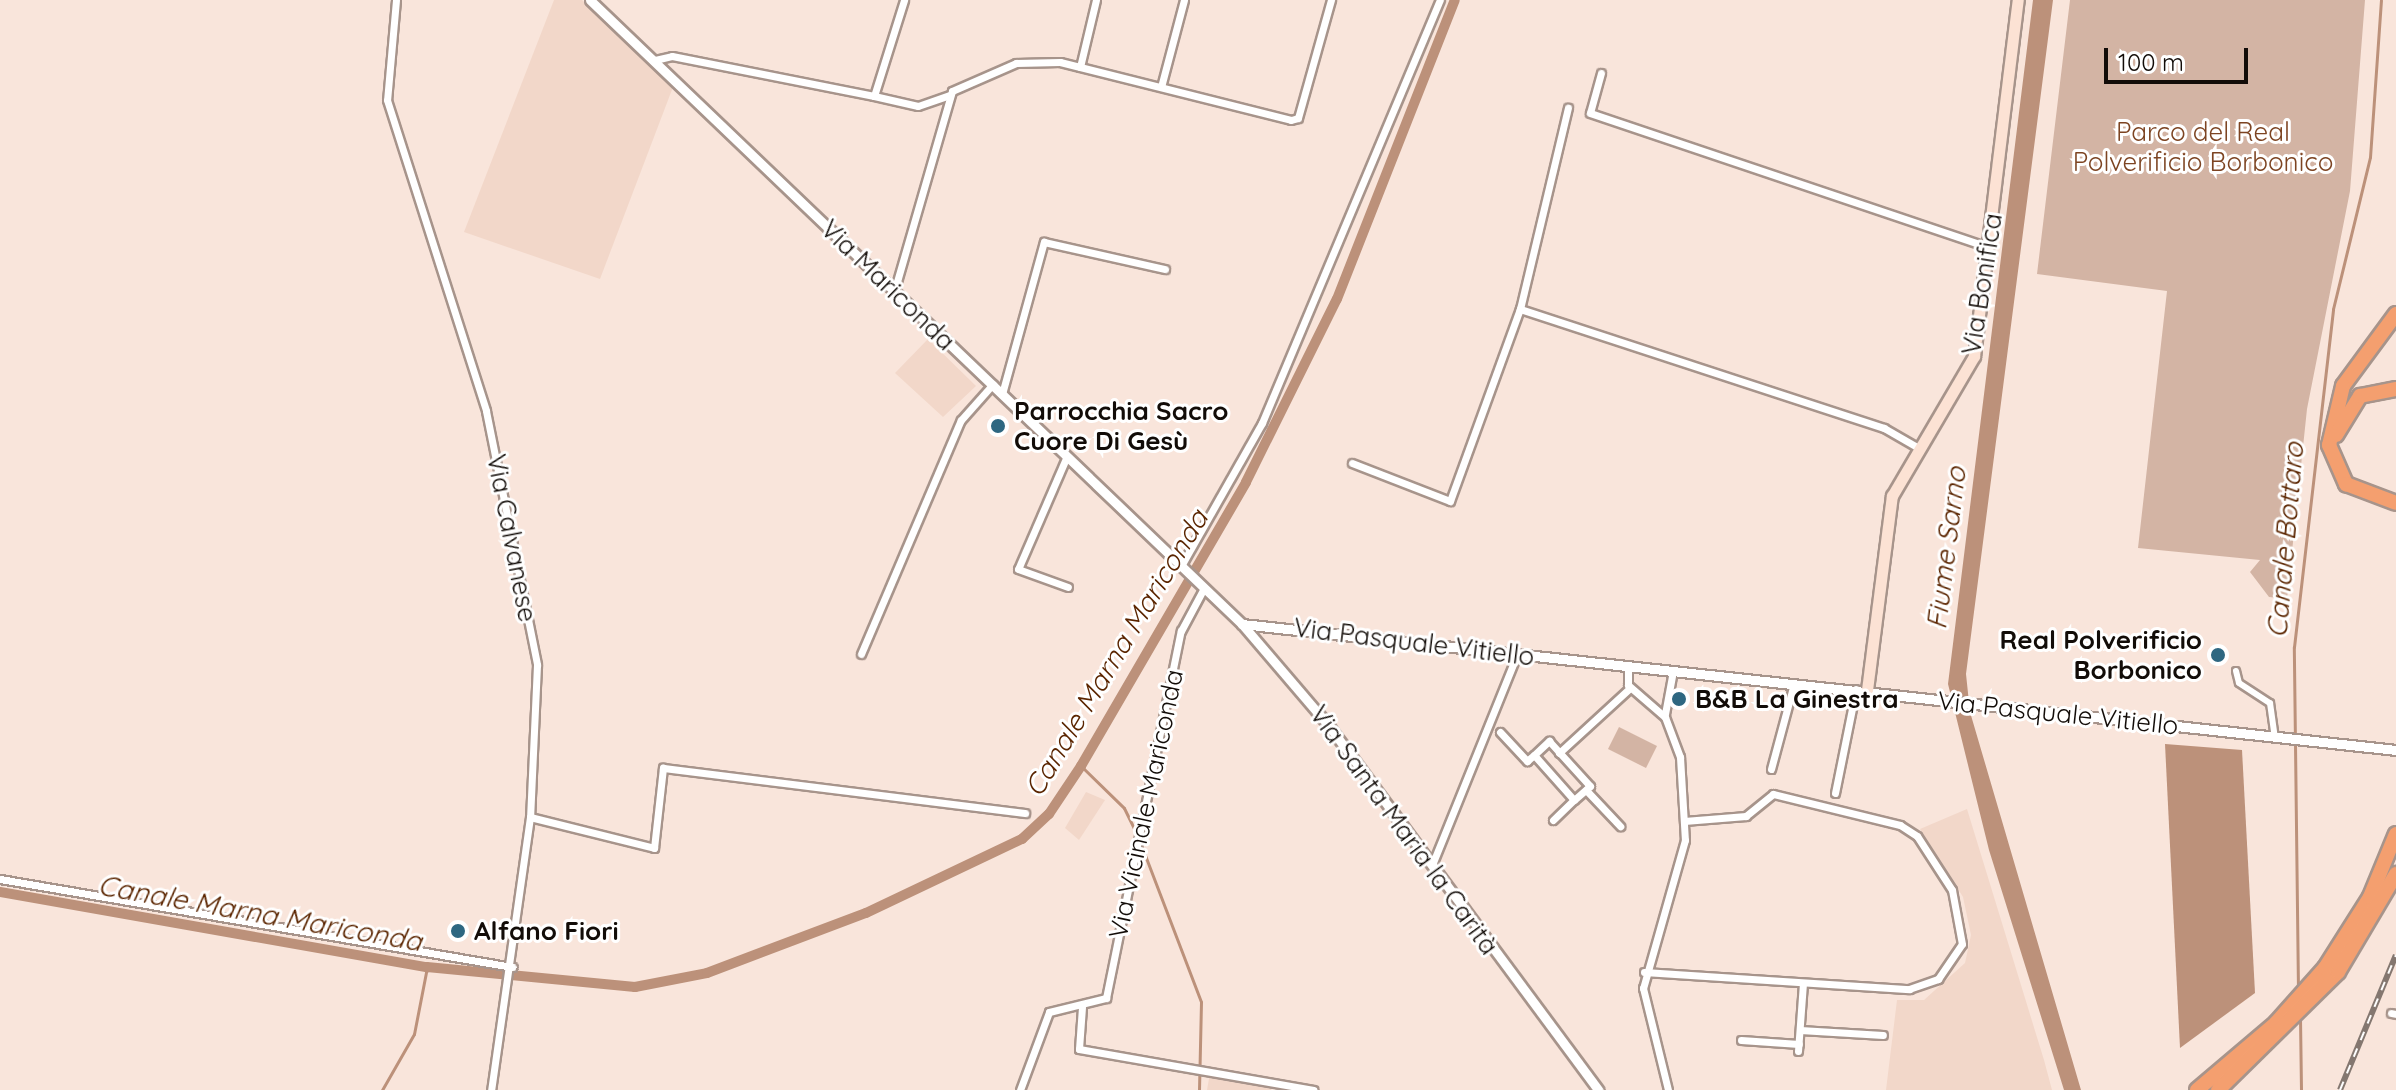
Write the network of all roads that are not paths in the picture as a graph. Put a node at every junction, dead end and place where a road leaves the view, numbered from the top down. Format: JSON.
{"nodes":[{"id":1,"x":396,"y":0,"type":"edge"},
{"id":2,"x":904,"y":0,"type":"edge"},
{"id":3,"x":1096,"y":0,"type":"edge"},
{"id":4,"x":1184,"y":0,"type":"edge"},
{"id":5,"x":1331,"y":0,"type":"edge"},
{"id":6,"x":1440,"y":0,"type":"edge"},
{"id":7,"x":2018,"y":0,"type":"edge"},
{"id":8,"x":595,"y":2,"type":"edge"},
{"id":9,"x":655,"y":60,"type":"junction"},
{"id":10,"x":1080,"y":67,"type":"junction"},
{"id":11,"x":1601,"y":73,"type":"dead end"},
{"id":12,"x":1161,"y":87,"type":"junction"},
{"id":13,"x":950,"y":95,"type":"junction"},
{"id":14,"x":874,"y":96,"type":"junction"},
{"id":15,"x":1568,"y":108,"type":"dead end"},
{"id":16,"x":1989,"y":247,"type":"junction"},
{"id":17,"x":1165,"y":269,"type":"dead end"},
{"id":18,"x":894,"y":292,"type":"junction"},
{"id":19,"x":1520,"y":309,"type":"junction"},
{"id":20,"x":2396,"y":314,"type":"edge"},
{"id":21,"x":993,"y":384,"type":"junction"},
{"id":22,"x":2396,"y":389,"type":"edge"},
{"id":23,"x":1002,"y":394,"type":"junction"},
{"id":24,"x":1918,"y":448,"type":"junction"},
{"id":25,"x":1067,"y":456,"type":"junction"},
{"id":26,"x":1352,"y":463,"type":"dead end"},
{"id":27,"x":2396,"y":495,"type":"edge"},
{"id":28,"x":2396,"y":503,"type":"edge"},
{"id":29,"x":1184,"y":568,"type":"junction"},
{"id":30,"x":1201,"y":585,"type":"junction"},
{"id":31,"x":1068,"y":587,"type":"dead end"},
{"id":32,"x":1242,"y":624,"type":"junction"},
{"id":33,"x":861,"y":654,"type":"dead end"},
{"id":34,"x":1517,"y":655,"type":"junction"},
{"id":35,"x":1628,"y":667,"type":"junction"},
{"id":36,"x":1673,"y":671,"type":"junction"},
{"id":37,"x":2236,"y":671,"type":"dead end"},
{"id":38,"x":1794,"y":683,"type":"junction"},
{"id":39,"x":1669,"y":687,"type":"junction"},
{"id":40,"x":1630,"y":688,"type":"junction"},
{"id":41,"x":1862,"y":690,"type":"junction"},
{"id":42,"x":1647,"y":698,"type":"junction"},
{"id":43,"x":1665,"y":717,"type":"junction"},
{"id":44,"x":1500,"y":732,"type":"dead end"},
{"id":45,"x":2280,"y":737,"type":"junction"},
{"id":46,"x":2396,"y":750,"type":"edge"},
{"id":47,"x":1559,"y":753,"type":"junction"},
{"id":48,"x":1534,"y":755,"type":"junction"},
{"id":49,"x":1771,"y":769,"type":"dead end"},
{"id":50,"x":1586,"y":790,"type":"junction"},
{"id":51,"x":1835,"y":793,"type":"dead end"},
{"id":52,"x":1574,"y":800,"type":"junction"},
{"id":53,"x":1025,"y":813,"type":"dead end"},
{"id":54,"x":530,"y":817,"type":"junction"},
{"id":55,"x":1553,"y":820,"type":"dead end"},
{"id":56,"x":1684,"y":821,"type":"junction"},
{"id":57,"x":1620,"y":826,"type":"dead end"},
{"id":58,"x":2396,"y":834,"type":"edge"},
{"id":59,"x":1432,"y":865,"type":"junction"},
{"id":60,"x":2396,"y":874,"type":"edge"},
{"id":61,"x":0,"y":879,"type":"edge"},
{"id":62,"x":2396,"y":891,"type":"edge"},
{"id":63,"x":2354,"y":949,"type":"junction"},
{"id":64,"x":511,"y":968,"type":"junction"},
{"id":65,"x":1644,"y":972,"type":"junction"},
{"id":66,"x":1803,"y":983,"type":"junction"},
{"id":67,"x":1082,"y":1007,"type":"junction"},
{"id":68,"x":2283,"y":1025,"type":"junction"},
{"id":69,"x":1800,"y":1030,"type":"junction"},
{"id":70,"x":1883,"y":1035,"type":"dead end"},
{"id":71,"x":1741,"y":1040,"type":"dead end"},
{"id":72,"x":491,"y":1090,"type":"edge"},
{"id":73,"x":1020,"y":1090,"type":"edge"},
{"id":74,"x":1313,"y":1090,"type":"edge"},
{"id":75,"x":1598,"y":1090,"type":"edge"},
{"id":76,"x":1668,"y":1090,"type":"edge"},
{"id":77,"x":2197,"y":1090,"type":"edge"},
{"id":78,"x":2218,"y":1090,"type":"edge"}],
"edges":[{"from":1,"to":54,"type":"street","name":"Via Calvanese"},
{"from":2,"to":14,"type":"street"},
{"from":3,"to":10,"type":"street"},
{"from":4,"to":12,"type":"street"},
{"from":5,"to":12,"type":"street"},
{"from":6,"to":29,"type":"street"},
{"from":7,"to":16,"type":"main road","name":"Via Bonifica"},
{"from":8,"to":9,"type":"street","name":"Via Mariconda"},
{"from":9,"to":14,"type":"street"},
{"from":9,"to":18,"type":"street","name":"Via Mariconda"},
{"from":10,"to":12,"type":"street"},
{"from":10,"to":13,"type":"street"},
{"from":11,"to":16,"type":"street"},
{"from":13,"to":14,"type":"street"},
{"from":13,"to":18,"type":"street"},
{"from":15,"to":19,"type":"street"},
{"from":16,"to":24,"type":"main road","name":"Via Bonifica"},
{"from":17,"to":23,"type":"street"},
{"from":18,"to":21,"type":"street","name":"Via Mariconda"},
{"from":19,"to":24,"type":"street"},
{"from":19,"to":26,"type":"street"},
{"from":20,"to":28,"type":"highway"},
{"from":21,"to":23,"type":"street","name":"Via Mariconda"},
{"from":21,"to":33,"type":"street"},
{"from":22,"to":27,"type":"highway"},
{"from":23,"to":25,"type":"street","name":"Via Mariconda"},
{"from":24,"to":41,"type":"main road","name":"Via Bonifica"},
{"from":25,"to":29,"type":"street","name":"Via Mariconda"},
{"from":25,"to":31,"type":"street"},
{"from":29,"to":30,"type":"street","name":"Via Mariconda"},
{"from":30,"to":32,"type":"street","name":"Via Santa Maria la Carità"},
{"from":30,"to":67,"type":"street","name":"Via Vicinale Mariconda"},
{"from":32,"to":34,"type":"street","name":"Via Pasquale Vitiello"},
{"from":32,"to":59,"type":"street","name":"Via Santa Maria la Carità"},
{"from":34,"to":35,"type":"street","name":"Via Pasquale Vitiello"},
{"from":34,"to":59,"type":"street"},
{"from":35,"to":36,"type":"street","name":"Via Pasquale Vitiello"},
{"from":35,"to":40,"type":"street"},
{"from":36,"to":38,"type":"street","name":"Via Pasquale Vitiello"},
{"from":36,"to":39,"type":"street"},
{"from":37,"to":45,"type":"street"},
{"from":38,"to":41,"type":"street","name":"Via Pasquale Vitiello"},
{"from":38,"to":49,"type":"street"},
{"from":39,"to":42,"type":"street"},
{"from":39,"to":43,"type":"street"},
{"from":40,"to":42,"type":"street"},
{"from":40,"to":47,"type":"street"},
{"from":41,"to":45,"type":"street","name":"Via Pasquale Vitiello"},
{"from":41,"to":51,"type":"street"},
{"from":42,"to":43,"type":"street"},
{"from":43,"to":56,"type":"street"},
{"from":44,"to":48,"type":"street"},
{"from":45,"to":46,"type":"street","name":"Via Pasquale Vitiello"},
{"from":47,"to":48,"type":"street"},
{"from":47,"to":50,"type":"street"},
{"from":48,"to":52,"type":"street"},
{"from":50,"to":52,"type":"street"},
{"from":50,"to":57,"type":"street"},
{"from":52,"to":55,"type":"street"},
{"from":53,"to":54,"type":"street"},
{"from":54,"to":64,"type":"street","name":"Via Calvanese"},
{"from":56,"to":65,"type":"street"},
{"from":56,"to":66,"type":"street"},
{"from":58,"to":68,"type":"highway"},
{"from":59,"to":75,"type":"street","name":"Via Santa Maria la Carità"},
{"from":60,"to":63,"type":"highway"},
{"from":61,"to":64,"type":"street"},
{"from":62,"to":63,"type":"highway"},
{"from":63,"to":68,"type":"highway"},
{"from":64,"to":72,"type":"street","name":"Via Calvanese"},
{"from":65,"to":66,"type":"street"},
{"from":65,"to":76,"type":"street"},
{"from":66,"to":69,"type":"street"},
{"from":67,"to":73,"type":"street"},
{"from":67,"to":74,"type":"street"},
{"from":68,"to":77,"type":"highway"},
{"from":68,"to":78,"type":"highway"},
{"from":69,"to":70,"type":"street"},
{"from":69,"to":71,"type":"street"}]}
